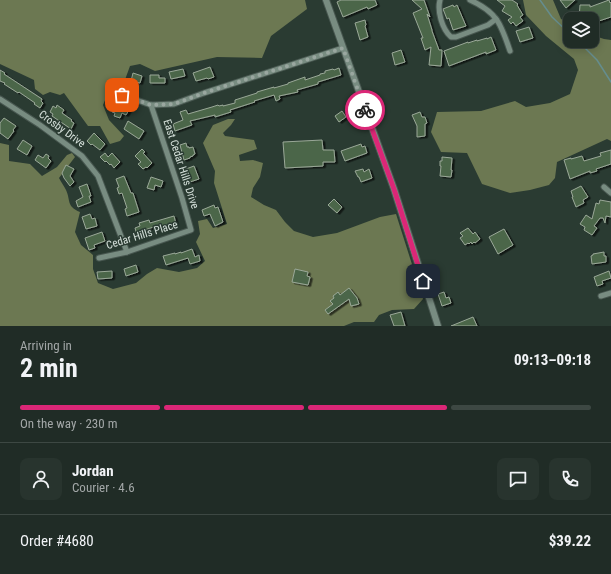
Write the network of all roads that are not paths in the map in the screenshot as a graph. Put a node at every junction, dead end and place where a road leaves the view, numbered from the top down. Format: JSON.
{"nodes":[{"id":1,"x":326,"y":0,"type":"edge"},
{"id":2,"x":440,"y":0,"type":"edge"},
{"id":3,"x":470,"y":0,"type":"edge"},
{"id":4,"x":496,"y":19,"type":"junction"},
{"id":5,"x":343,"y":48,"type":"junction"},
{"id":6,"x":510,"y":51,"type":"dead end"},
{"id":7,"x":122,"y":95,"type":"dead end"},
{"id":8,"x":0,"y":99,"type":"edge"},
{"id":9,"x":151,"y":105,"type":"junction"},
{"id":10,"x":604,"y":187,"type":"dead end"},
{"id":11,"x":611,"y":193,"type":"edge"},
{"id":12,"x":191,"y":230,"type":"joint"},
{"id":13,"x":127,"y":252,"type":"junction"},
{"id":14,"x":99,"y":258,"type":"dead end"},
{"id":15,"x":611,"y":294,"type":"edge"},
{"id":16,"x":601,"y":296,"type":"dead end"},
{"id":17,"x":432,"y":307,"type":"junction"},
{"id":18,"x":434,"y":326,"type":"edge"},
{"id":19,"x":438,"y":326,"type":"edge"}],
"edges":[{"from":1,"to":5,"type":"street"},
{"from":2,"to":4,"type":"street"},
{"from":3,"to":4,"type":"street"},
{"from":4,"to":6,"type":"street"},
{"from":5,"to":9,"type":"street"},
{"from":5,"to":17,"type":"street"},
{"from":7,"to":9,"type":"street"},
{"from":8,"to":13,"type":"street","name":"Crosby Drive"},
{"from":9,"to":12,"type":"street","name":"East Cedar Hills Drive"},
{"from":10,"to":11,"type":"street"},
{"from":12,"to":13,"type":"street","name":"Cedar Hills Place"},
{"from":13,"to":14,"type":"street","name":"Cedar Hills Place"},
{"from":15,"to":16,"type":"street"},
{"from":17,"to":18,"type":"street"},
{"from":17,"to":19,"type":"street"}]}
